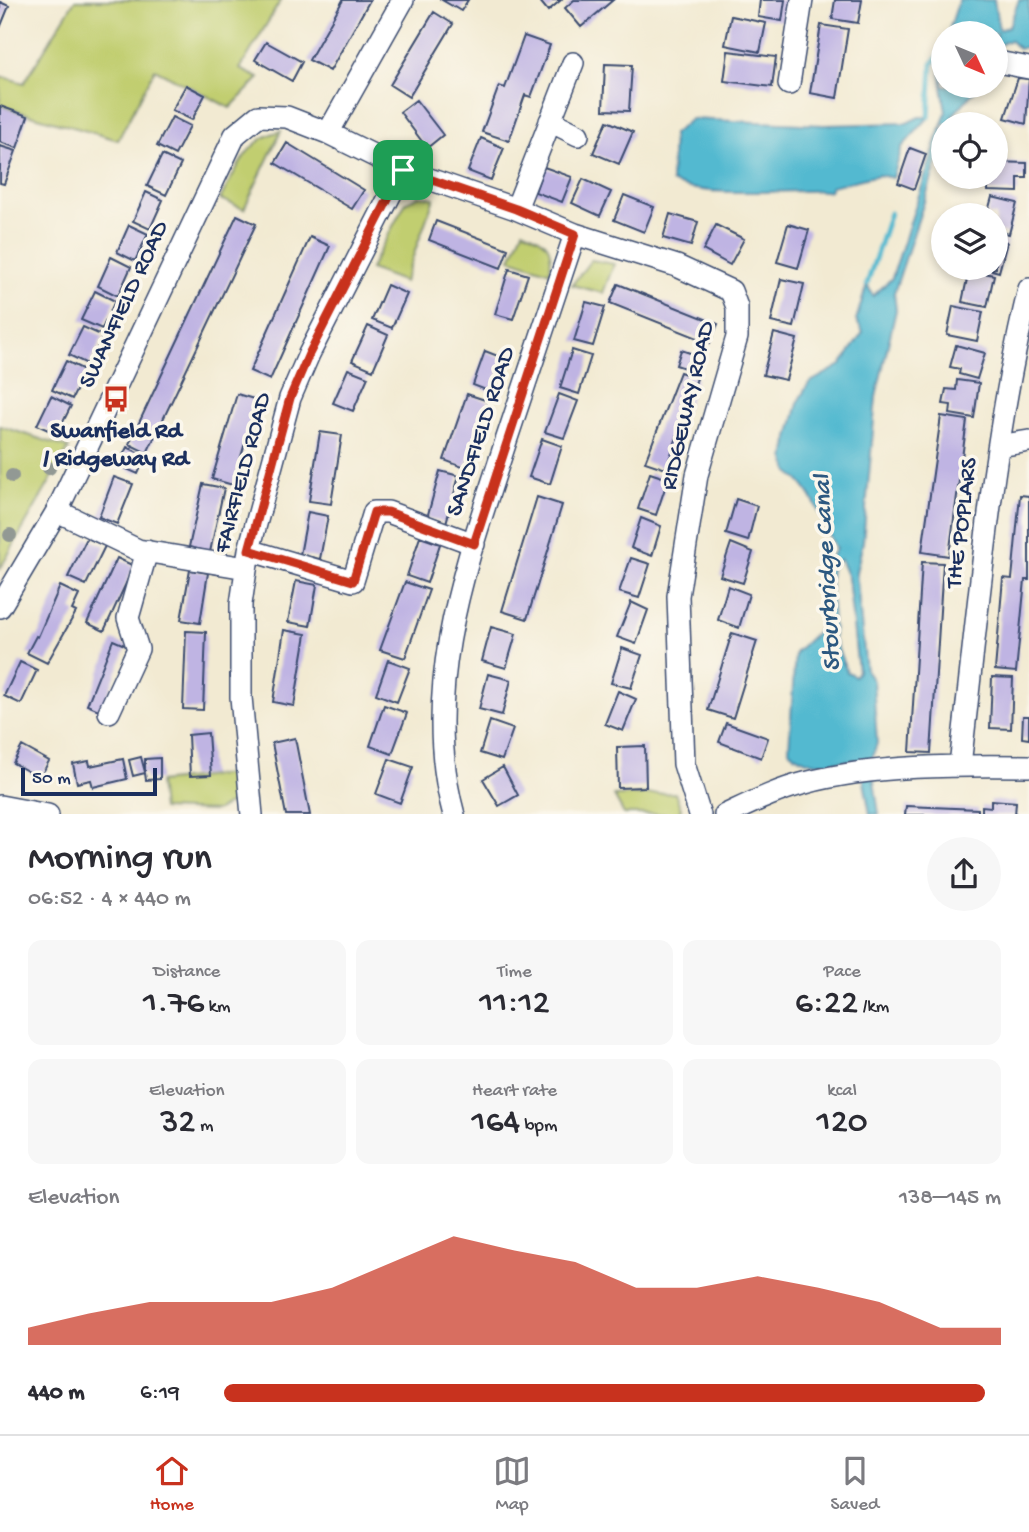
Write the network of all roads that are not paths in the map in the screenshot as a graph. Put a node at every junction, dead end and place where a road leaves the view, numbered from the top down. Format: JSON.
{"nodes":[{"id":1,"x":403,"y":0,"type":"edge"},
{"id":2,"x":802,"y":0,"type":"edge"},
{"id":3,"x":573,"y":63,"type":"dead end"},
{"id":4,"x":1008,"y":64,"type":"edge"},
{"id":5,"x":1029,"y":68,"type":"edge"},
{"id":6,"x":789,"y":84,"type":"dead end"},
{"id":7,"x":271,"y":114,"type":"joint"},
{"id":8,"x":550,"y":121,"type":"junction"},
{"id":9,"x":328,"y":132,"type":"junction"},
{"id":10,"x":578,"y":135,"type":"dead end"},
{"id":11,"x":403,"y":170,"type":"junction"},
{"id":12,"x":516,"y":209,"type":"junction"},
{"id":13,"x":575,"y":234,"type":"junction"},
{"id":14,"x":1029,"y":289,"type":"edge"},
{"id":15,"x":1022,"y":351,"type":"edge"},
{"id":16,"x":1029,"y":441,"type":"edge"},
{"id":17,"x":999,"y":446,"type":"junction"},
{"id":18,"x":57,"y":511,"type":"junction"},
{"id":19,"x":474,"y":544,"type":"junction"},
{"id":20,"x":147,"y":551,"type":"junction"},
{"id":21,"x":248,"y":559,"type":"junction"},
{"id":22,"x":0,"y":607,"type":"edge"},
{"id":23,"x":109,"y":712,"type":"dead end"},
{"id":24,"x":960,"y":765,"type":"junction"},
{"id":25,"x":1029,"y":766,"type":"edge"},
{"id":26,"x":0,"y":806,"type":"edge"},
{"id":27,"x":48,"y":814,"type":"edge"},
{"id":28,"x":253,"y":814,"type":"edge"},
{"id":29,"x":454,"y":814,"type":"edge"},
{"id":30,"x":700,"y":814,"type":"edge"},
{"id":31,"x":725,"y":814,"type":"edge"}],
"edges":[{"from":1,"to":9,"type":"street"},
{"from":2,"to":6,"type":"street"},
{"from":3,"to":8,"type":"street"},
{"from":4,"to":5,"type":"street"},
{"from":7,"to":9,"type":"street","name":"RIDGEWAY ROAD"},
{"from":7,"to":18,"type":"street","name":"SWANFIELD ROAD"},
{"from":8,"to":10,"type":"street"},
{"from":8,"to":12,"type":"street"},
{"from":9,"to":11,"type":"street","name":"RIDGEWAY ROAD"},
{"from":11,"to":12,"type":"street","name":"RIDGEWAY ROAD"},
{"from":11,"to":21,"type":"street","name":"FAIRFIELD ROAD"},
{"from":12,"to":13,"type":"street","name":"RIDGEWAY ROAD"},
{"from":13,"to":19,"type":"street","name":"SANDFIELD ROAD"},
{"from":13,"to":30,"type":"street","name":"RIDGEWAY ROAD"},
{"from":14,"to":15,"type":"street","name":"THE POPLARS"},
{"from":15,"to":17,"type":"street","name":"THE POPLARS"},
{"from":16,"to":17,"type":"street"},
{"from":17,"to":24,"type":"street","name":"THE POPLARS"},
{"from":18,"to":20,"type":"street"},
{"from":18,"to":22,"type":"street","name":"SWANFIELD ROAD"},
{"from":19,"to":21,"type":"street"},
{"from":19,"to":29,"type":"street","name":"SANDFIELD ROAD"},
{"from":20,"to":21,"type":"street"},
{"from":20,"to":23,"type":"street"},
{"from":21,"to":28,"type":"street","name":"FAIRFIELD ROAD"},
{"from":24,"to":25,"type":"street"},
{"from":24,"to":31,"type":"street"},
{"from":26,"to":27,"type":"street"}]}
